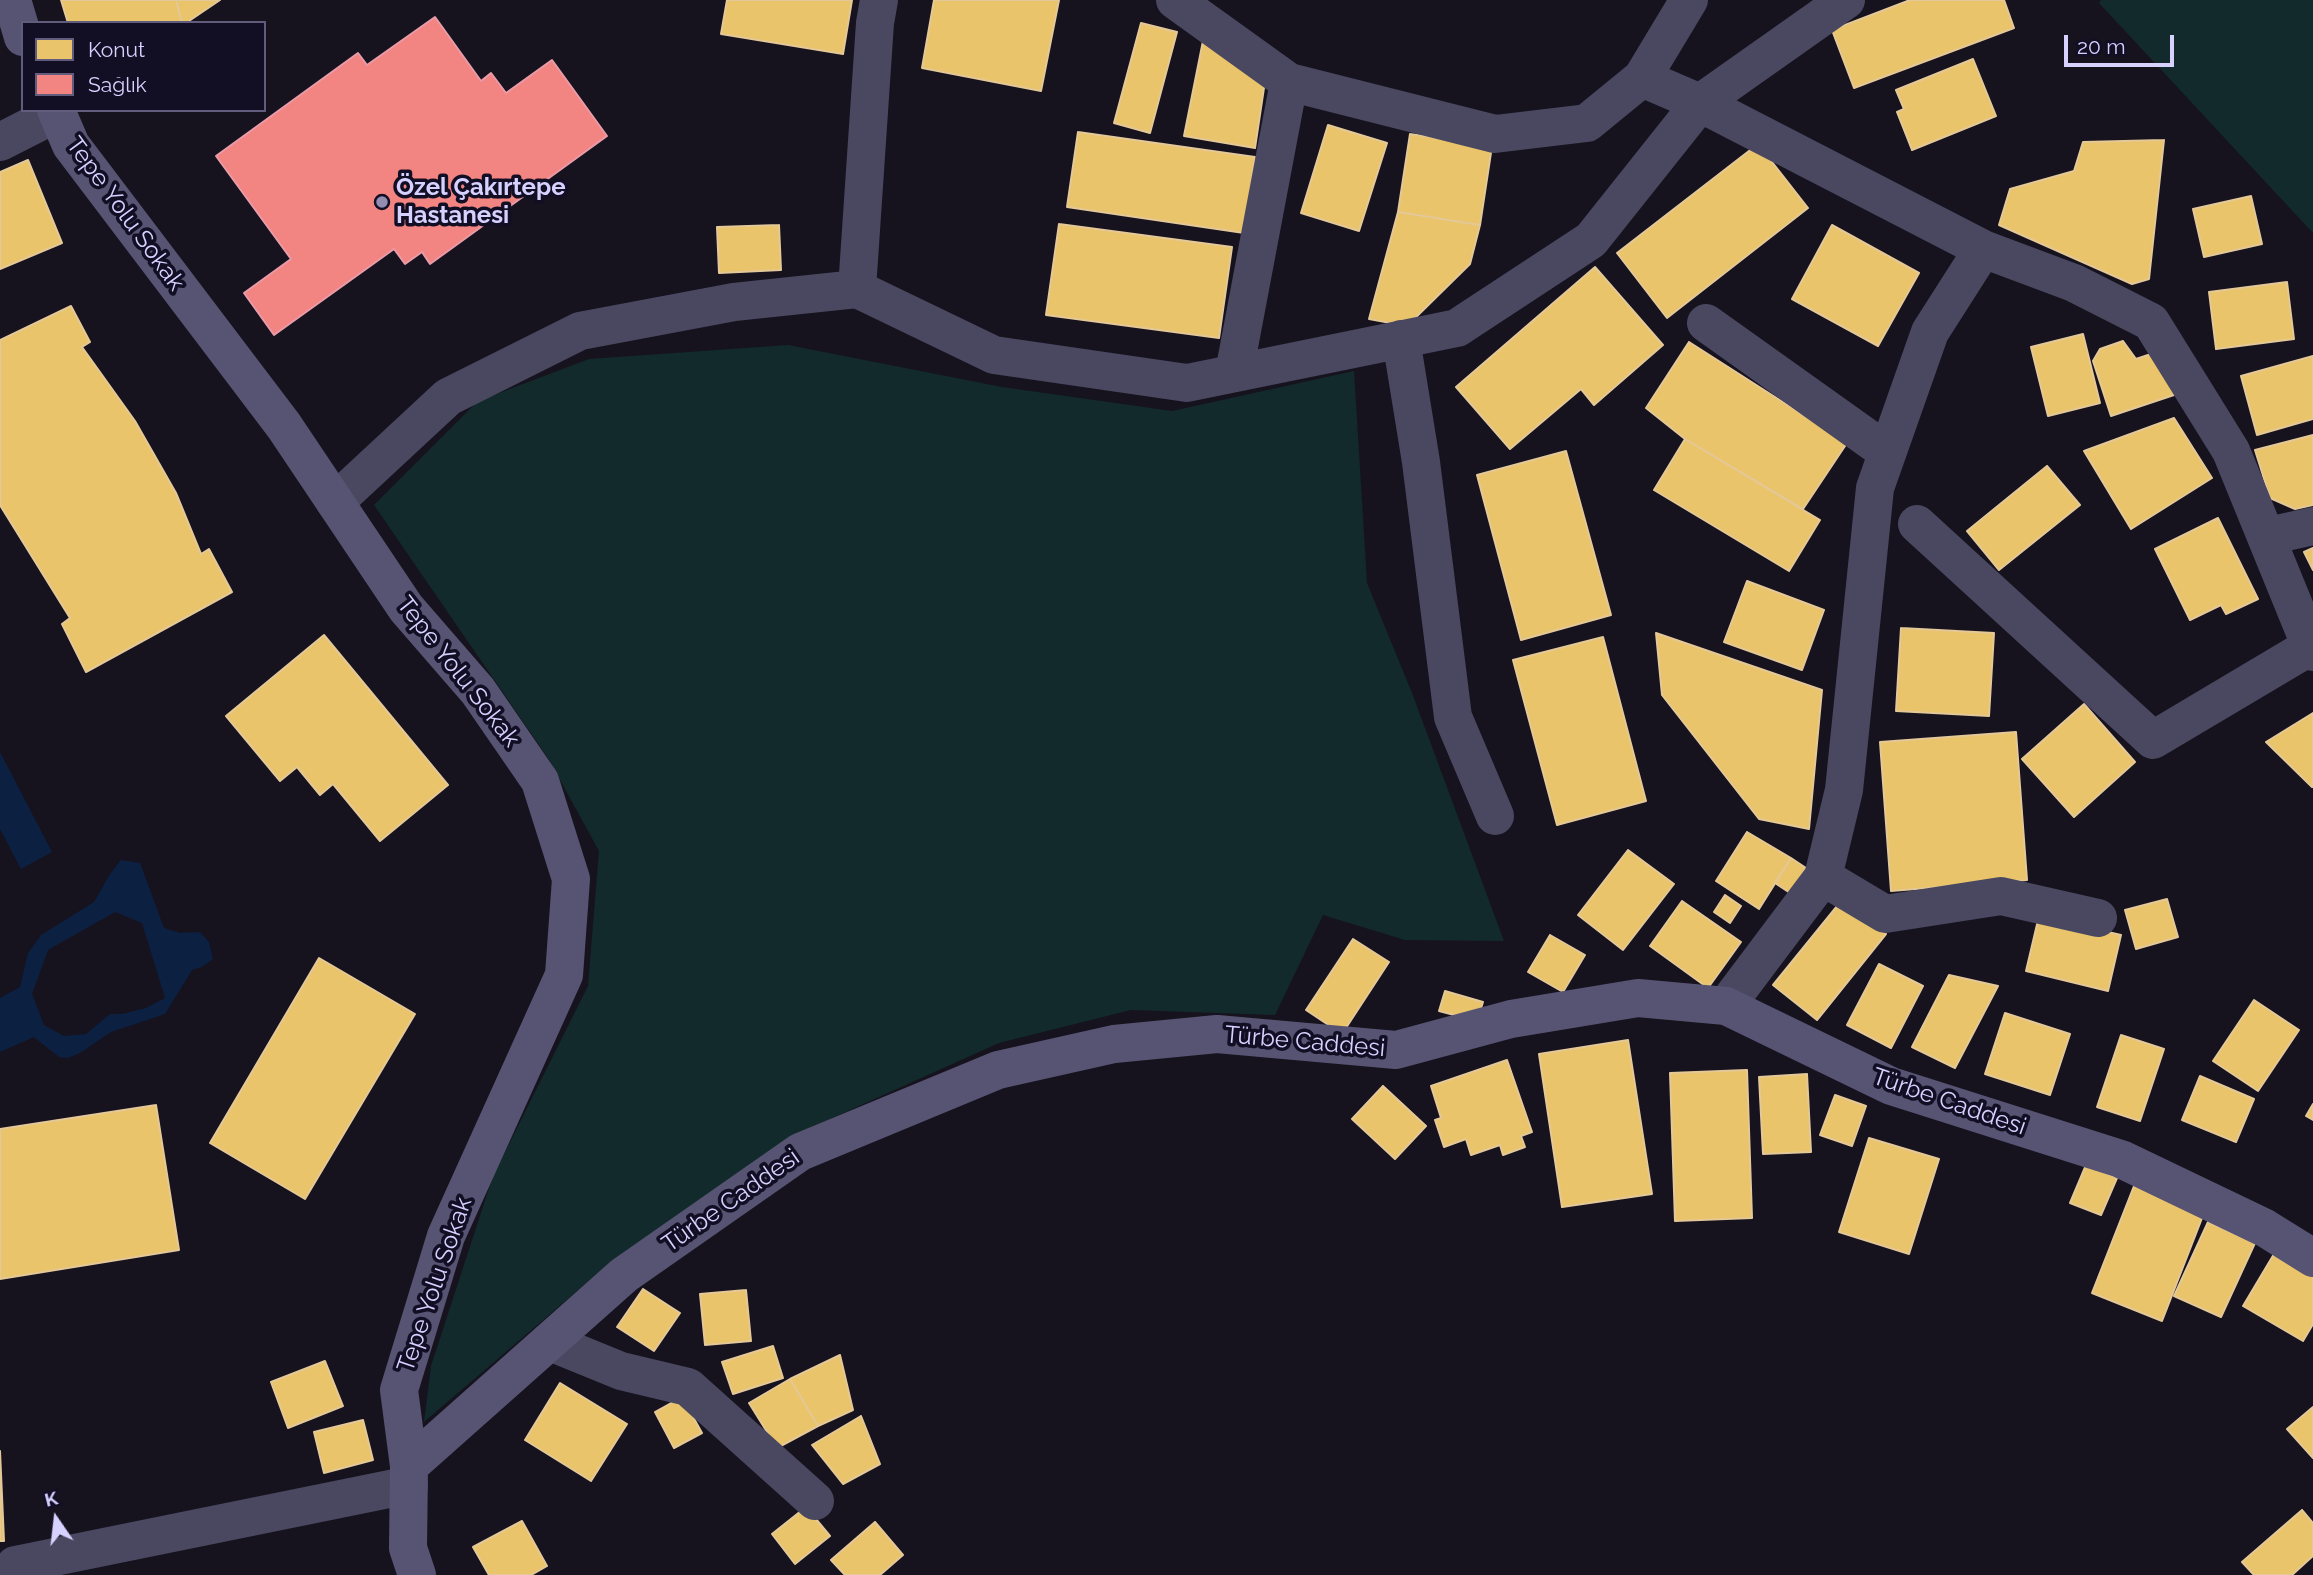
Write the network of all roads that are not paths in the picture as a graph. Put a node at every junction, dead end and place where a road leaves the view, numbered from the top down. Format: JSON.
{"nodes":[{"id":1,"x":12,"y":0,"type":"edge"},
{"id":2,"x":879,"y":0,"type":"edge"},
{"id":3,"x":1175,"y":0,"type":"edge"},
{"id":4,"x":1689,"y":0,"type":"edge"},
{"id":5,"x":1846,"y":0,"type":"edge"},
{"id":6,"x":21,"y":30,"type":"edge"},
{"id":7,"x":1642,"y":78,"type":"junction"},
{"id":8,"x":1289,"y":82,"type":"junction"},
{"id":9,"x":1700,"y":103,"type":"junction"},
{"id":10,"x":56,"y":112,"type":"edge"},
{"id":11,"x":0,"y":142,"type":"edge"},
{"id":12,"x":1983,"y":249,"type":"junction"},
{"id":13,"x":857,"y":289,"type":"junction"},
{"id":14,"x":1706,"y":323,"type":"dead end"},
{"id":15,"x":1401,"y":339,"type":"junction"},
{"id":16,"x":1234,"y":373,"type":"junction"},
{"id":17,"x":1887,"y":452,"type":"junction"},
{"id":18,"x":335,"y":502,"type":"junction"},
{"id":19,"x":1917,"y":524,"type":"dead end"},
{"id":20,"x":2313,"y":526,"type":"edge"},
{"id":21,"x":2267,"y":536,"type":"junction"},
{"id":22,"x":2312,"y":649,"type":"edge"},
{"id":23,"x":1494,"y":816,"type":"dead end"},
{"id":24,"x":1823,"y":877,"type":"junction"},
{"id":25,"x":2098,"y":918,"type":"dead end"},
{"id":26,"x":1726,"y":1006,"type":"junction"},
{"id":27,"x":2313,"y":1258,"type":"edge"},
{"id":28,"x":550,"y":1342,"type":"junction"},
{"id":29,"x":409,"y":1476,"type":"junction"},
{"id":30,"x":815,"y":1501,"type":"dead end"},
{"id":31,"x":10,"y":1569,"type":"edge"},
{"id":32,"x":417,"y":1575,"type":"edge"}],
"edges":[{"from":1,"to":6,"type":"street"},
{"from":2,"to":13,"type":"street"},
{"from":3,"to":8,"type":"street"},
{"from":4,"to":7,"type":"street"},
{"from":5,"to":9,"type":"street"},
{"from":7,"to":8,"type":"street"},
{"from":7,"to":9,"type":"street"},
{"from":8,"to":16,"type":"street"},
{"from":9,"to":12,"type":"street"},
{"from":9,"to":15,"type":"street"},
{"from":10,"to":11,"type":"street"},
{"from":10,"to":18,"type":"street","name":"Tepe Yolu Sokak"},
{"from":12,"to":17,"type":"street"},
{"from":12,"to":21,"type":"street"},
{"from":13,"to":16,"type":"street"},
{"from":13,"to":18,"type":"street"},
{"from":14,"to":17,"type":"street"},
{"from":15,"to":16,"type":"street"},
{"from":15,"to":23,"type":"street"},
{"from":17,"to":24,"type":"street"},
{"from":18,"to":29,"type":"street","name":"Tepe Yolu Sokak"},
{"from":19,"to":22,"type":"street"},
{"from":20,"to":21,"type":"street"},
{"from":21,"to":22,"type":"street"},
{"from":24,"to":25,"type":"street"},
{"from":24,"to":26,"type":"street"},
{"from":26,"to":27,"type":"street","name":"Türbe Caddesi"},
{"from":26,"to":28,"type":"street","name":"Türbe Caddesi"},
{"from":28,"to":29,"type":"street","name":"Türbe Caddesi"},
{"from":28,"to":30,"type":"street"},
{"from":29,"to":31,"type":"street"},
{"from":29,"to":32,"type":"street","name":"Tepe Yolu Sokak"}]}
